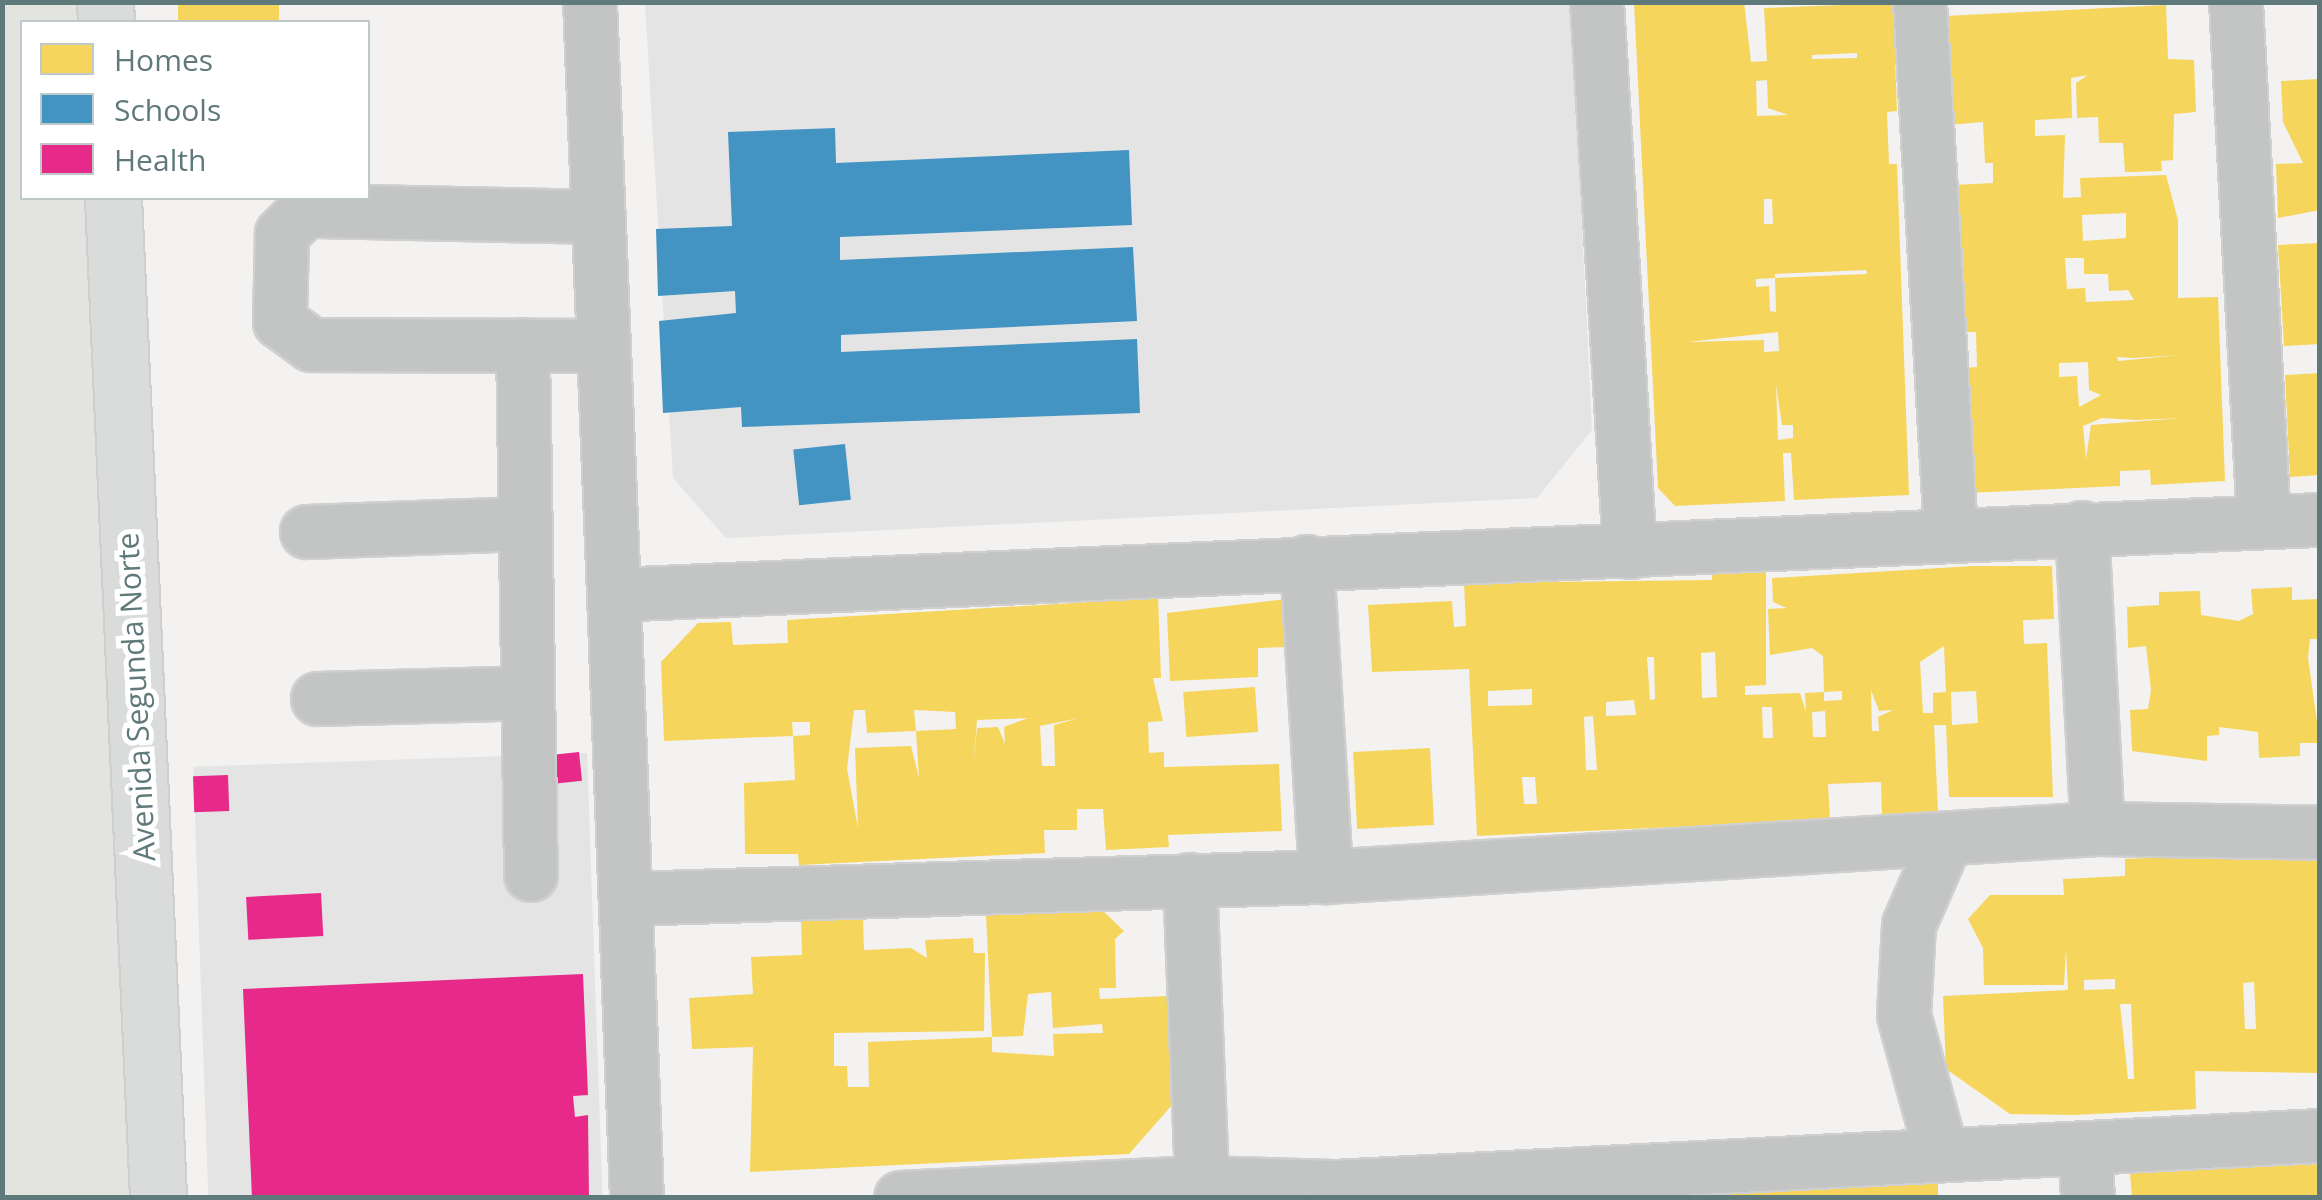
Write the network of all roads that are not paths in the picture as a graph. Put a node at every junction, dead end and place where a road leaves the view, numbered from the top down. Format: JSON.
{"nodes":[{"id":1,"x":590,"y":2,"type":"edge"},
{"id":2,"x":1597,"y":2,"type":"edge"},
{"id":3,"x":1920,"y":2,"type":"edge"},
{"id":4,"x":2236,"y":2,"type":"edge"},
{"id":5,"x":113,"y":200,"type":"edge"},
{"id":6,"x":599,"y":217,"type":"junction"},
{"id":7,"x":523,"y":345,"type":"junction"},
{"id":8,"x":603,"y":346,"type":"junction"},
{"id":9,"x":2320,"y":520,"type":"edge"},
{"id":10,"x":2264,"y":522,"type":"junction"},
{"id":11,"x":525,"y":524,"type":"junction"},
{"id":12,"x":2082,"y":528,"type":"junction"},
{"id":13,"x":307,"y":532,"type":"dead end"},
{"id":14,"x":1951,"y":533,"type":"junction"},
{"id":15,"x":1630,"y":552,"type":"junction"},
{"id":16,"x":1307,"y":562,"type":"junction"},
{"id":17,"x":614,"y":595,"type":"junction"},
{"id":18,"x":528,"y":693,"type":"junction"},
{"id":19,"x":318,"y":699,"type":"dead end"},
{"id":20,"x":2098,"y":829,"type":"junction"},
{"id":21,"x":2320,"y":833,"type":"edge"},
{"id":22,"x":1944,"y":845,"type":"junction"},
{"id":23,"x":530,"y":876,"type":"dead end"},
{"id":24,"x":1326,"y":877,"type":"junction"},
{"id":25,"x":1190,"y":880,"type":"junction"},
{"id":26,"x":628,"y":899,"type":"junction"},
{"id":27,"x":2320,"y":1136,"type":"edge"},
{"id":28,"x":1942,"y":1155,"type":"junction"},
{"id":29,"x":2087,"y":1173,"type":"edge"},
{"id":30,"x":1202,"y":1183,"type":"junction"},
{"id":31,"x":1334,"y":1192,"type":"edge"},
{"id":32,"x":158,"y":1198,"type":"edge"},
{"id":33,"x":636,"y":1198,"type":"edge"},
{"id":34,"x":901,"y":1198,"type":"edge"}],
"edges":[{"from":1,"to":6,"type":"street"},
{"from":2,"to":15,"type":"street"},
{"from":3,"to":14,"type":"street"},
{"from":4,"to":10,"type":"street"},
{"from":5,"to":32,"type":"main road","name":"Avenida Segunda Norte"},
{"from":6,"to":7,"type":"street"},
{"from":6,"to":8,"type":"street"},
{"from":7,"to":8,"type":"street"},
{"from":7,"to":11,"type":"street"},
{"from":8,"to":17,"type":"street"},
{"from":9,"to":10,"type":"street"},
{"from":10,"to":12,"type":"street"},
{"from":11,"to":13,"type":"street"},
{"from":11,"to":18,"type":"street"},
{"from":12,"to":14,"type":"street"},
{"from":12,"to":20,"type":"street"},
{"from":14,"to":15,"type":"street"},
{"from":15,"to":16,"type":"street"},
{"from":16,"to":17,"type":"street"},
{"from":16,"to":24,"type":"street"},
{"from":17,"to":26,"type":"street"},
{"from":18,"to":19,"type":"street"},
{"from":18,"to":23,"type":"street"},
{"from":20,"to":21,"type":"street"},
{"from":20,"to":22,"type":"street"},
{"from":22,"to":24,"type":"street"},
{"from":22,"to":28,"type":"street"},
{"from":24,"to":25,"type":"street"},
{"from":25,"to":26,"type":"street"},
{"from":25,"to":30,"type":"street"},
{"from":26,"to":33,"type":"street"},
{"from":27,"to":29,"type":"street"},
{"from":28,"to":29,"type":"street"},
{"from":28,"to":31,"type":"street"},
{"from":30,"to":31,"type":"street"},
{"from":30,"to":34,"type":"street"}]}
